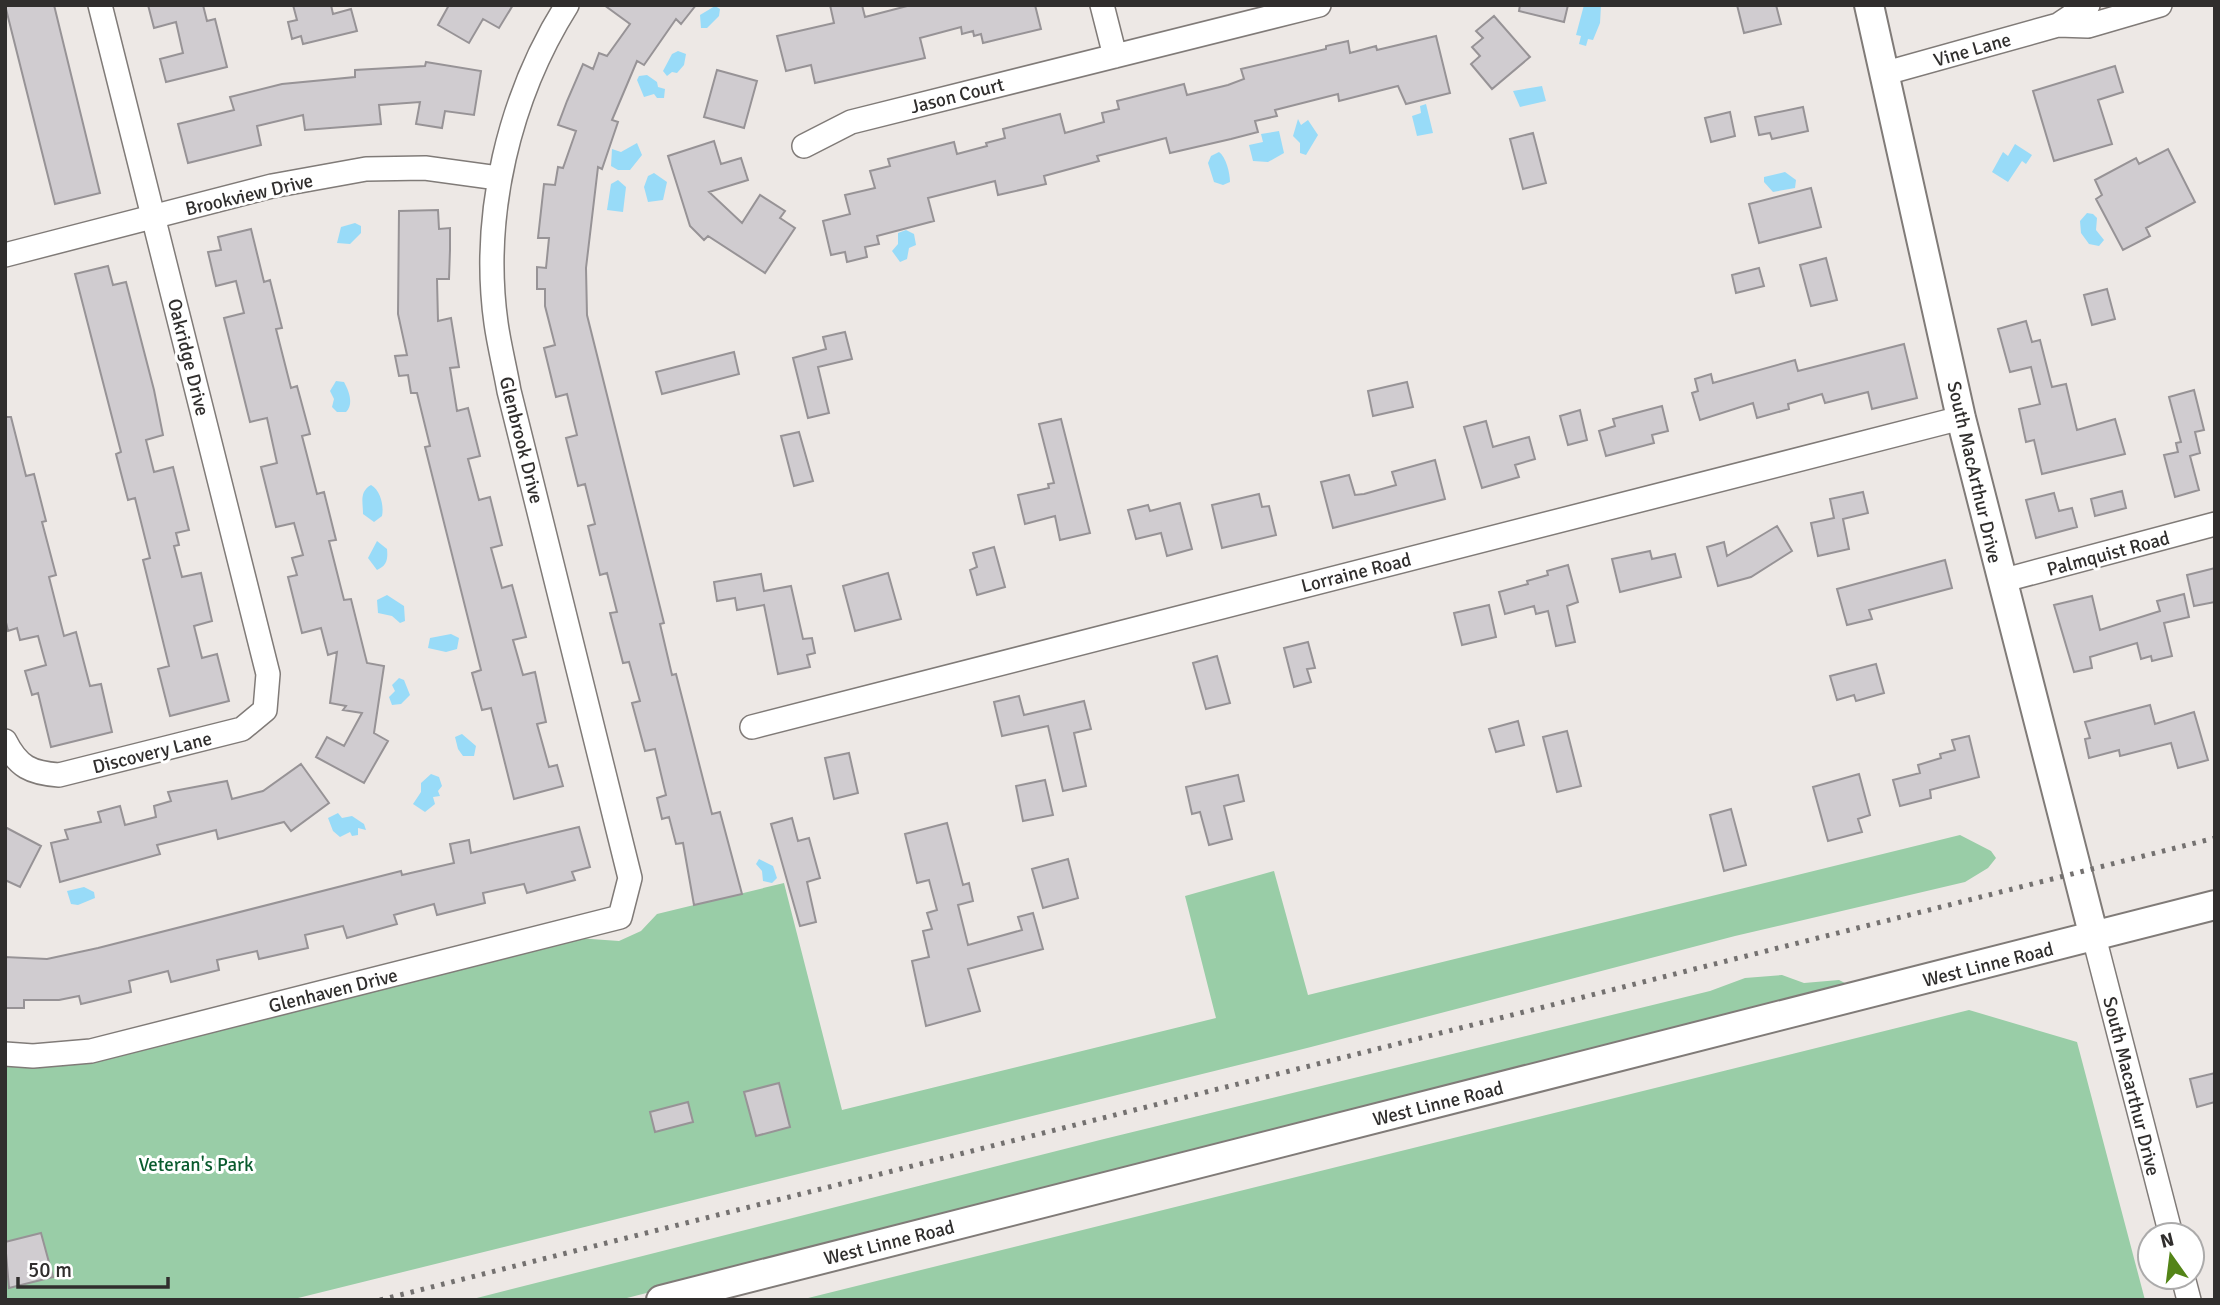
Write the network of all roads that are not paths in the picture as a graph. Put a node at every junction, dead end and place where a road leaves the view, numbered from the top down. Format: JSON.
{"nodes":[{"id":1,"x":100,"y":5,"type":"edge"},
{"id":2,"x":567,"y":5,"type":"edge"},
{"id":3,"x":1102,"y":5,"type":"edge"},
{"id":4,"x":1319,"y":5,"type":"edge"},
{"id":5,"x":1869,"y":5,"type":"edge"},
{"id":6,"x":2088,"y":5,"type":"edge"},
{"id":7,"x":2160,"y":5,"type":"edge"},
{"id":8,"x":2058,"y":25,"type":"junction"},
{"id":9,"x":1115,"y":56,"type":"junction"},
{"id":10,"x":1886,"y":74,"type":"junction"},
{"id":11,"x":804,"y":146,"type":"dead end"},
{"id":12,"x":498,"y":178,"type":"junction"},
{"id":13,"x":153,"y":216,"type":"junction"},
{"id":14,"x":5,"y":255,"type":"edge"},
{"id":15,"x":1961,"y":418,"type":"junction"},
{"id":16,"x":2215,"y":524,"type":"edge"},
{"id":17,"x":2001,"y":581,"type":"junction"},
{"id":18,"x":265,"y":710,"type":"joint"},
{"id":19,"x":752,"y":727,"type":"dead end"},
{"id":20,"x":5,"y":741,"type":"edge"},
{"id":21,"x":630,"y":878,"type":"joint"},
{"id":22,"x":2215,"y":905,"type":"edge"},
{"id":23,"x":2094,"y":937,"type":"junction"},
{"id":24,"x":5,"y":1054,"type":"edge"},
{"id":25,"x":2167,"y":1221,"type":"edge"},
{"id":26,"x":661,"y":1300,"type":"edge"}],
"edges":[{"from":1,"to":13,"type":"street","name":"Oakridge Drive"},
{"from":2,"to":12,"type":"street","name":"Glenbrook Drive"},
{"from":3,"to":9,"type":"street"},
{"from":4,"to":9,"type":"street","name":"Jason Court"},
{"from":5,"to":10,"type":"street","name":"South MacArthur Drive"},
{"from":6,"to":8,"type":"street","name":"Vine Lane"},
{"from":7,"to":8,"type":"street","name":"Vine Lane"},
{"from":8,"to":10,"type":"street","name":"Vine Lane"},
{"from":9,"to":11,"type":"street","name":"Jason Court"},
{"from":10,"to":15,"type":"street","name":"South MacArthur Drive"},
{"from":12,"to":13,"type":"street","name":"Brookview Drive"},
{"from":12,"to":21,"type":"street","name":"Glenbrook Drive"},
{"from":13,"to":14,"type":"street","name":"Brookview Drive"},
{"from":13,"to":18,"type":"street","name":"Oakridge Drive"},
{"from":15,"to":17,"type":"street","name":"South MacArthur Drive"},
{"from":15,"to":19,"type":"street","name":"Lorraine Road"},
{"from":16,"to":17,"type":"street","name":"Palmquist Road"},
{"from":17,"to":23,"type":"street","name":"South MacArthur Drive"},
{"from":18,"to":20,"type":"street","name":"Discovery Lane"},
{"from":21,"to":24,"type":"street","name":"Glenhaven Drive"},
{"from":22,"to":23,"type":"street","name":"West Linne Road"},
{"from":23,"to":25,"type":"street","name":"South Macarthur Drive"},
{"from":23,"to":26,"type":"street","name":"West Linne Road"}]}
